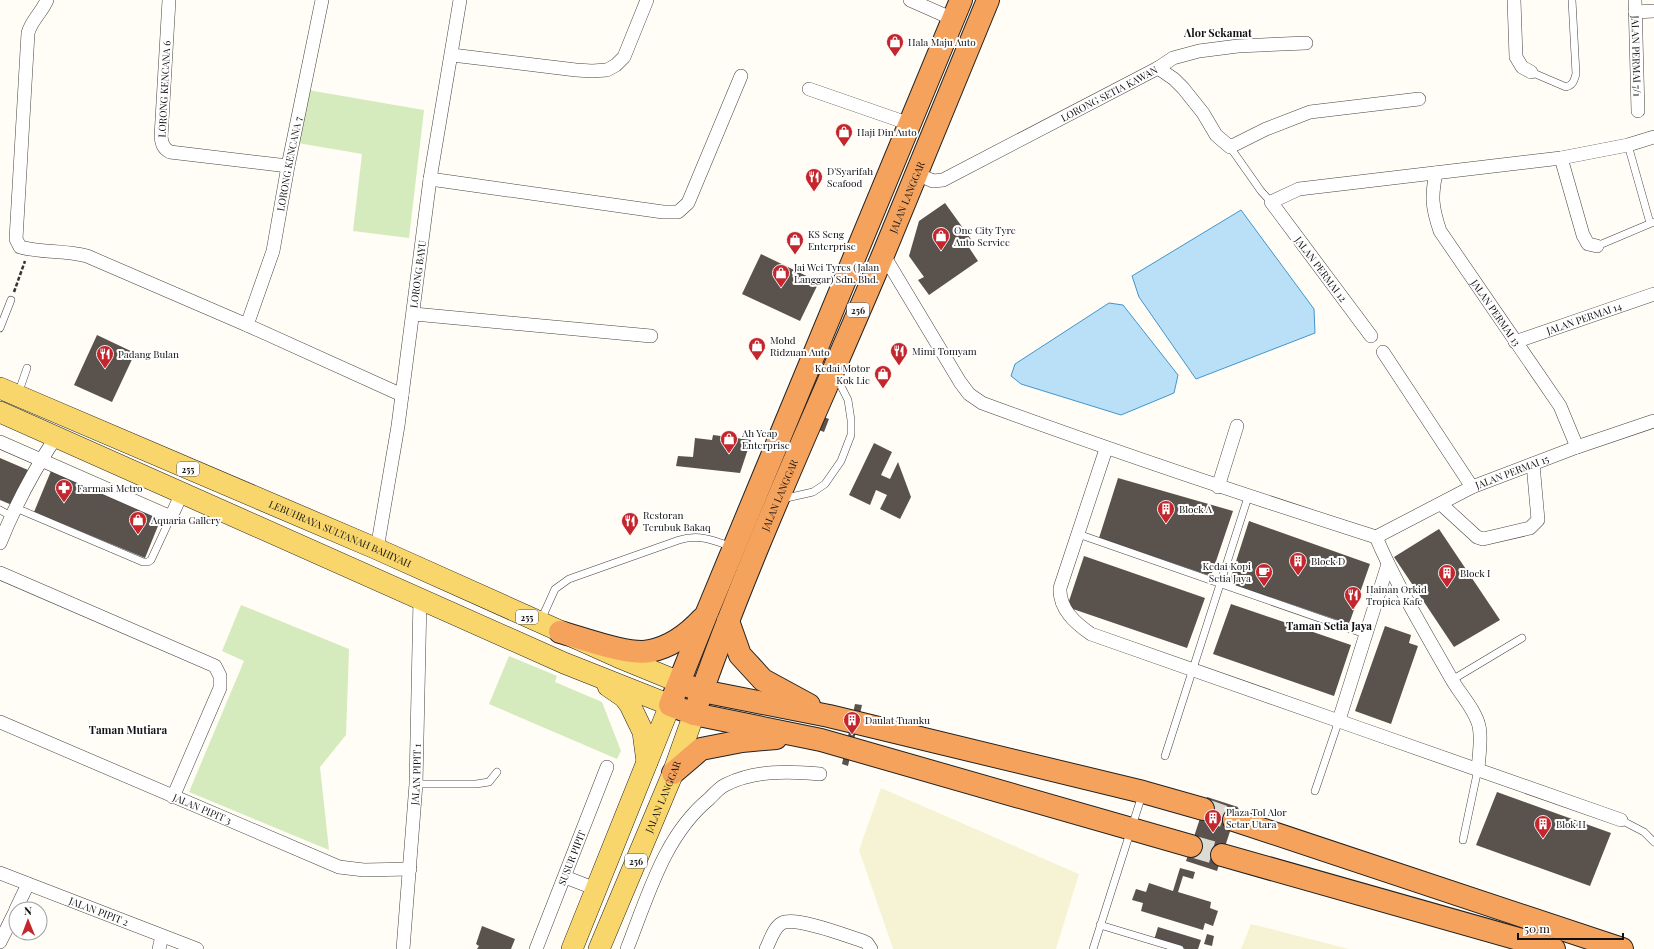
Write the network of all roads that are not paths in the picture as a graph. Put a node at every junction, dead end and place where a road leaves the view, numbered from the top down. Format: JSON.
{"nodes":[{"id":1,"x":47,"y":0,"type":"edge"},
{"id":2,"x":169,"y":0,"type":"edge"},
{"id":3,"x":322,"y":0,"type":"edge"},
{"id":4,"x":460,"y":0,"type":"edge"},
{"id":5,"x":647,"y":0,"type":"edge"},
{"id":6,"x":910,"y":0,"type":"edge"},
{"id":7,"x":988,"y":0,"type":"edge"},
{"id":8,"x":1514,"y":0,"type":"edge"},
{"id":9,"x":1572,"y":0,"type":"edge"},
{"id":10,"x":1635,"y":6,"type":"edge"},
{"id":11,"x":957,"y":9,"type":"edge"},
{"id":12,"x":1654,"y":12,"type":"edge"},
{"id":13,"x":1306,"y":43,"type":"dead end"},
{"id":14,"x":452,"y":55,"type":"junction"},
{"id":15,"x":1158,"y":68,"type":"junction"},
{"id":16,"x":1532,"y":72,"type":"joint"},
{"id":17,"x":741,"y":76,"type":"dead end"},
{"id":18,"x":809,"y":90,"type":"dead end"},
{"id":19,"x":1419,"y":99,"type":"dead end"},
{"id":20,"x":1638,"y":111,"type":"dead end"},
{"id":21,"x":910,"y":124,"type":"junction"},
{"id":22,"x":1654,"y":137,"type":"edge"},
{"id":23,"x":1628,"y":145,"type":"junction"},
{"id":24,"x":1230,"y":147,"type":"junction"},
{"id":25,"x":1561,"y":158,"type":"junction"},
{"id":26,"x":288,"y":166,"type":"junction"},
{"id":27,"x":915,"y":173,"type":"junction"},
{"id":28,"x":1436,"y":173,"type":"junction"},
{"id":29,"x":430,"y":178,"type":"junction"},
{"id":30,"x":1271,"y":202,"type":"junction"},
{"id":31,"x":1652,"y":222,"type":"edge"},
{"id":32,"x":1597,"y":246,"type":"joint"},
{"id":33,"x":883,"y":254,"type":"junction"},
{"id":34,"x":1654,"y":294,"type":"edge"},
{"id":35,"x":11,"y":300,"type":"road end"},
{"id":36,"x":414,"y":314,"type":"junction"},
{"id":37,"x":247,"y":325,"type":"junction"},
{"id":38,"x":0,"y":328,"type":"edge"},
{"id":39,"x":651,"y":336,"type":"dead end"},
{"id":40,"x":1371,"y":336,"type":"dead end"},
{"id":41,"x":1515,"y":342,"type":"junction"},
{"id":42,"x":1383,"y":352,"type":"dead end"},
{"id":43,"x":28,"y":368,"type":"dead end"},
{"id":44,"x":833,"y":369,"type":"junction"},
{"id":45,"x":9,"y":392,"type":"edge"},
{"id":46,"x":402,"y":395,"type":"junction"},
{"id":47,"x":0,"y":412,"type":"edge"},
{"id":48,"x":1654,"y":420,"type":"edge"},
{"id":49,"x":1237,"y":426,"type":"dead end"},
{"id":50,"x":56,"y":437,"type":"junction"},
{"id":51,"x":0,"y":442,"type":"edge"},
{"id":52,"x":1577,"y":447,"type":"junction"},
{"id":53,"x":1106,"y":449,"type":"junction"},
{"id":54,"x":40,"y":460,"type":"junction"},
{"id":55,"x":1534,"y":464,"type":"junction"},
{"id":56,"x":1218,"y":487,"type":"junction"},
{"id":57,"x":1472,"y":487,"type":"junction"},
{"id":58,"x":182,"y":493,"type":"junction"},
{"id":59,"x":1248,"y":497,"type":"junction"},
{"id":60,"x":778,"y":500,"type":"junction"},
{"id":61,"x":1440,"y":504,"type":"junction"},
{"id":62,"x":9,"y":511,"type":"edge"},
{"id":63,"x":172,"y":517,"type":"junction"},
{"id":64,"x":1078,"y":534,"type":"junction"},
{"id":65,"x":1376,"y":537,"type":"junction"},
{"id":66,"x":0,"y":543,"type":"edge"},
{"id":67,"x":733,"y":548,"type":"junction"},
{"id":68,"x":377,"y":549,"type":"junction"},
{"id":69,"x":325,"y":556,"type":"junction"},
{"id":70,"x":1388,"y":564,"type":"junction"},
{"id":71,"x":0,"y":573,"type":"edge"},
{"id":72,"x":1220,"y":584,"type":"junction"},
{"id":73,"x":413,"y":595,"type":"junction"},
{"id":74,"x":706,"y":615,"type":"junction"},
{"id":75,"x":728,"y":621,"type":"junction"},
{"id":76,"x":540,"y":622,"type":"junction"},
{"id":77,"x":560,"y":632,"type":"junction"},
{"id":78,"x":1365,"y":634,"type":"junction"},
{"id":79,"x":1522,"y":638,"type":"dead end"},
{"id":80,"x":564,"y":662,"type":"junction"},
{"id":81,"x":1193,"y":671,"type":"junction"},
{"id":82,"x":1452,"y":680,"type":"junction"},
{"id":83,"x":679,"y":682,"type":"junction"},
{"id":84,"x":702,"y":691,"type":"junction"},
{"id":85,"x":670,"y":705,"type":"junction"},
{"id":86,"x":694,"y":714,"type":"junction"},
{"id":87,"x":829,"y":716,"type":"junction"},
{"id":88,"x":1339,"y":720,"type":"junction"},
{"id":89,"x":0,"y":722,"type":"edge"},
{"id":90,"x":821,"y":740,"type":"junction"},
{"id":91,"x":1165,"y":756,"type":"dead end"},
{"id":92,"x":648,"y":764,"type":"junction"},
{"id":93,"x":607,"y":767,"type":"dead end"},
{"id":94,"x":1478,"y":769,"type":"junction"},
{"id":95,"x":497,"y":772,"type":"dead end"},
{"id":96,"x":673,"y":773,"type":"junction"},
{"id":97,"x":820,"y":774,"type":"dead end"},
{"id":98,"x":416,"y":784,"type":"junction"},
{"id":99,"x":1315,"y":791,"type":"dead end"},
{"id":100,"x":1143,"y":792,"type":"junction"},
{"id":101,"x":173,"y":797,"type":"junction"},
{"id":102,"x":1203,"y":809,"type":"tunnel mouth"},
{"id":103,"x":1234,"y":820,"type":"tunnel mouth"},
{"id":104,"x":1621,"y":820,"type":"joint"},
{"id":105,"x":1131,"y":828,"type":"junction"},
{"id":106,"x":1463,"y":840,"type":"dead end"},
{"id":107,"x":1654,"y":842,"type":"edge"},
{"id":108,"x":1191,"y":846,"type":"tunnel mouth"},
{"id":109,"x":1222,"y":855,"type":"tunnel mouth"},
{"id":110,"x":410,"y":870,"type":"junction"},
{"id":111,"x":0,"y":873,"type":"edge"},
{"id":112,"x":565,"y":877,"type":"junction"},
{"id":113,"x":28,"y":884,"type":"junction"},
{"id":114,"x":596,"y":889,"type":"junction"},
{"id":115,"x":20,"y":901,"type":"edge"},
{"id":116,"x":1100,"y":925,"type":"junction"},
{"id":117,"x":8,"y":926,"type":"edge"},
{"id":118,"x":162,"y":936,"type":"junction"},
{"id":119,"x":0,"y":942,"type":"edge"},
{"id":120,"x":159,"y":949,"type":"edge"},
{"id":121,"x":198,"y":949,"type":"edge"},
{"id":122,"x":403,"y":949,"type":"edge"},
{"id":123,"x":536,"y":949,"type":"edge"},
{"id":124,"x":572,"y":949,"type":"edge"},
{"id":125,"x":599,"y":949,"type":"edge"},
{"id":126,"x":627,"y":949,"type":"edge"},
{"id":127,"x":766,"y":949,"type":"edge"},
{"id":128,"x":871,"y":949,"type":"edge"},
{"id":129,"x":1093,"y":949,"type":"edge"},
{"id":130,"x":1180,"y":949,"type":"edge"},
{"id":131,"x":1554,"y":949,"type":"edge"},
{"id":132,"x":1622,"y":949,"type":"edge"}],
"edges":[{"from":1,"to":37,"type":"street"},
{"from":2,"to":26,"type":"street","name":"LORONG KENCANA 6"},
{"from":3,"to":26,"type":"street","name":"LORONG KENCANA 7"},
{"from":4,"to":14,"type":"street","name":"LORONG BAYU"},
{"from":5,"to":14,"type":"street"},
{"from":6,"to":11,"type":"street"},
{"from":7,"to":27,"type":"highway","name":"JALAN LANGGAR","number":"256"},
{"from":8,"to":16,"type":"street"},
{"from":9,"to":16,"type":"lane"},
{"from":10,"to":12,"type":"street"},
{"from":10,"to":20,"type":"street","name":"JALAN PERMAI 7/1"},
{"from":11,"to":21,"type":"highway","number":"256"},
{"from":13,"to":15,"type":"street"},
{"from":14,"to":29,"type":"street","name":"LORONG BAYU"},
{"from":15,"to":24,"type":"street","name":"LORONG SETIA KAWAN"},
{"from":15,"to":27,"type":"street","name":"LORONG SETIA KAWAN"},
{"from":17,"to":29,"type":"street"},
{"from":18,"to":21,"type":"street"},
{"from":19,"to":24,"type":"street"},
{"from":21,"to":67,"type":"highway","number":"256"},
{"from":22,"to":23,"type":"street"},
{"from":23,"to":25,"type":"street"},
{"from":23,"to":31,"type":"lane"},
{"from":24,"to":30,"type":"lane"},
{"from":25,"to":28,"type":"street"},
{"from":25,"to":32,"type":"street"},
{"from":26,"to":37,"type":"street","name":"LORONG KENCANA 7"},
{"from":27,"to":33,"type":"highway","name":"JALAN LANGGAR","number":"256"},
{"from":28,"to":30,"type":"street"},
{"from":28,"to":41,"type":"street","name":"JALAN PERMAI 13"},
{"from":29,"to":36,"type":"street","name":"LORONG BAYU"},
{"from":30,"to":40,"type":"street","name":"JALAN PERMAI 12"},
{"from":31,"to":32,"type":"lane"},
{"from":33,"to":44,"type":"highway","name":"JALAN LANGGAR","number":"256"},
{"from":33,"to":53,"type":"street"},
{"from":34,"to":41,"type":"street","name":"JALAN PERMAI 14"},
{"from":35,"to":38,"type":"lane"},
{"from":36,"to":39,"type":"street"},
{"from":36,"to":46,"type":"street","name":"LORONG BAYU"},
{"from":37,"to":46,"type":"street"},
{"from":41,"to":52,"type":"street","name":"JALAN PERMAI 13"},
{"from":42,"to":57,"type":"street"},
{"from":43,"to":45,"type":"lane"},
{"from":44,"to":60,"type":"highway","name":"JALAN LANGGAR","number":"256"},
{"from":44,"to":60,"type":"lane"},
{"from":45,"to":68,"type":"main road","name":"LEBUHRAYA SULTANAH BAHIYAH","number":"255"},
{"from":46,"to":68,"type":"street","name":"LORONG BAYU"},
{"from":47,"to":50,"type":"main road","number":"255"},
{"from":48,"to":52,"type":"street","name":"JALAN PERMAI 15"},
{"from":49,"to":56,"type":"street"},
{"from":50,"to":54,"type":"street"},
{"from":50,"to":58,"type":"main road","number":"255"},
{"from":51,"to":54,"type":"street"},
{"from":52,"to":55,"type":"street","name":"JALAN PERMAI 15"},
{"from":53,"to":56,"type":"street"},
{"from":53,"to":64,"type":"street"},
{"from":54,"to":62,"type":"street"},
{"from":54,"to":63,"type":"street"},
{"from":55,"to":57,"type":"street","name":"JALAN PERMAI 15"},
{"from":55,"to":61,"type":"street"},
{"from":56,"to":59,"type":"street"},
{"from":57,"to":61,"type":"street","name":"JALAN PERMAI 15"},
{"from":58,"to":63,"type":"street"},
{"from":58,"to":69,"type":"main road","number":"255"},
{"from":59,"to":65,"type":"street"},
{"from":59,"to":72,"type":"lane"},
{"from":60,"to":75,"type":"highway","name":"JALAN LANGGAR","number":"256"},
{"from":61,"to":65,"type":"street","name":"JALAN PERMAI 15"},
{"from":62,"to":63,"type":"lane"},
{"from":62,"to":66,"type":"street"},
{"from":64,"to":72,"type":"lane"},
{"from":64,"to":81,"type":"street"},
{"from":65,"to":70,"type":"street"},
{"from":67,"to":74,"type":"highway","number":"256"},
{"from":67,"to":76,"type":"lane"},
{"from":68,"to":69,"type":"main road"},
{"from":68,"to":73,"type":"main road"},
{"from":68,"to":76,"type":"main road","name":"LEBUHRAYA SULTANAH BAHIYAH","number":"255"},
{"from":69,"to":73,"type":"main road","number":"255"},
{"from":70,"to":78,"type":"street"},
{"from":70,"to":82,"type":"street"},
{"from":71,"to":101,"type":"street"},
{"from":72,"to":78,"type":"lane"},
{"from":72,"to":81,"type":"lane"},
{"from":73,"to":80,"type":"main road","number":"255"},
{"from":73,"to":98,"type":"street","name":"JALAN PIPIT 1"},
{"from":74,"to":77,"type":"highway"},
{"from":74,"to":83,"type":"highway","number":"256"},
{"from":75,"to":84,"type":"highway","name":"JALAN LANGGAR","number":"256"},
{"from":75,"to":87,"type":"highway"},
{"from":76,"to":77,"type":"main road","name":"LEBUHRAYA SULTANAH BAHIYAH","number":"255"},
{"from":77,"to":83,"type":"main road","name":"LEBUHRAYA SULTANAH BAHIYAH","number":"255"},
{"from":78,"to":88,"type":"street"},
{"from":79,"to":82,"type":"lane"},
{"from":80,"to":85,"type":"main road","number":"255"},
{"from":80,"to":92,"type":"main road"},
{"from":81,"to":88,"type":"street"},
{"from":81,"to":91,"type":"lane"},
{"from":82,"to":94,"type":"street"},
{"from":83,"to":84,"type":"highway","number":"255"},
{"from":83,"to":85,"type":"highway","number":"256"},
{"from":84,"to":86,"type":"highway","name":"JALAN LANGGAR","number":"256"},
{"from":84,"to":87,"type":"highway"},
{"from":85,"to":86,"type":"highway","number":"255"},
{"from":85,"to":92,"type":"main road","number":"256"},
{"from":86,"to":90,"type":"highway"},
{"from":86,"to":96,"type":"main road","name":"JALAN LANGGAR","number":"256"},
{"from":87,"to":100,"type":"highway"},
{"from":88,"to":94,"type":"street"},
{"from":88,"to":99,"type":"lane"},
{"from":89,"to":101,"type":"street","name":"JALAN PIPIT 3"},
{"from":90,"to":96,"type":"highway"},
{"from":90,"to":105,"type":"highway"},
{"from":92,"to":114,"type":"main road","number":"256"},
{"from":93,"to":112,"type":"street","name":"SUSUR PIPIT"},
{"from":94,"to":104,"type":"street"},
{"from":94,"to":106,"type":"lane"},
{"from":95,"to":98,"type":"lane"},
{"from":96,"to":125,"type":"main road","name":"JALAN LANGGAR","number":"256"},
{"from":97,"to":126,"type":"street"},
{"from":98,"to":110,"type":"street","name":"JALAN PIPIT 1"},
{"from":100,"to":102,"type":"highway"},
{"from":100,"to":105,"type":"lane"},
{"from":101,"to":110,"type":"street","name":"JALAN PIPIT 3"},
{"from":103,"to":132,"type":"highway"},
{"from":104,"to":107,"type":"lane"},
{"from":105,"to":108,"type":"highway"},
{"from":105,"to":116,"type":"lane"},
{"from":109,"to":131,"type":"highway"},
{"from":110,"to":122,"type":"street","name":"JALAN PIPIT 1"},
{"from":111,"to":113,"type":"street","name":"JALAN PIPIT 2"},
{"from":112,"to":114,"type":"street"},
{"from":112,"to":123,"type":"street","name":"SUSUR PIPIT"},
{"from":113,"to":115,"type":"street"},
{"from":113,"to":118,"type":"street","name":"JALAN PIPIT 2"},
{"from":114,"to":124,"type":"main road","number":"256"},
{"from":116,"to":129,"type":"lane"},
{"from":116,"to":130,"type":"lane"},
{"from":117,"to":119,"type":"street"},
{"from":118,"to":120,"type":"street"},
{"from":118,"to":121,"type":"street","name":"JALAN PIPIT 2"},
{"from":127,"to":128,"type":"street"}]}
